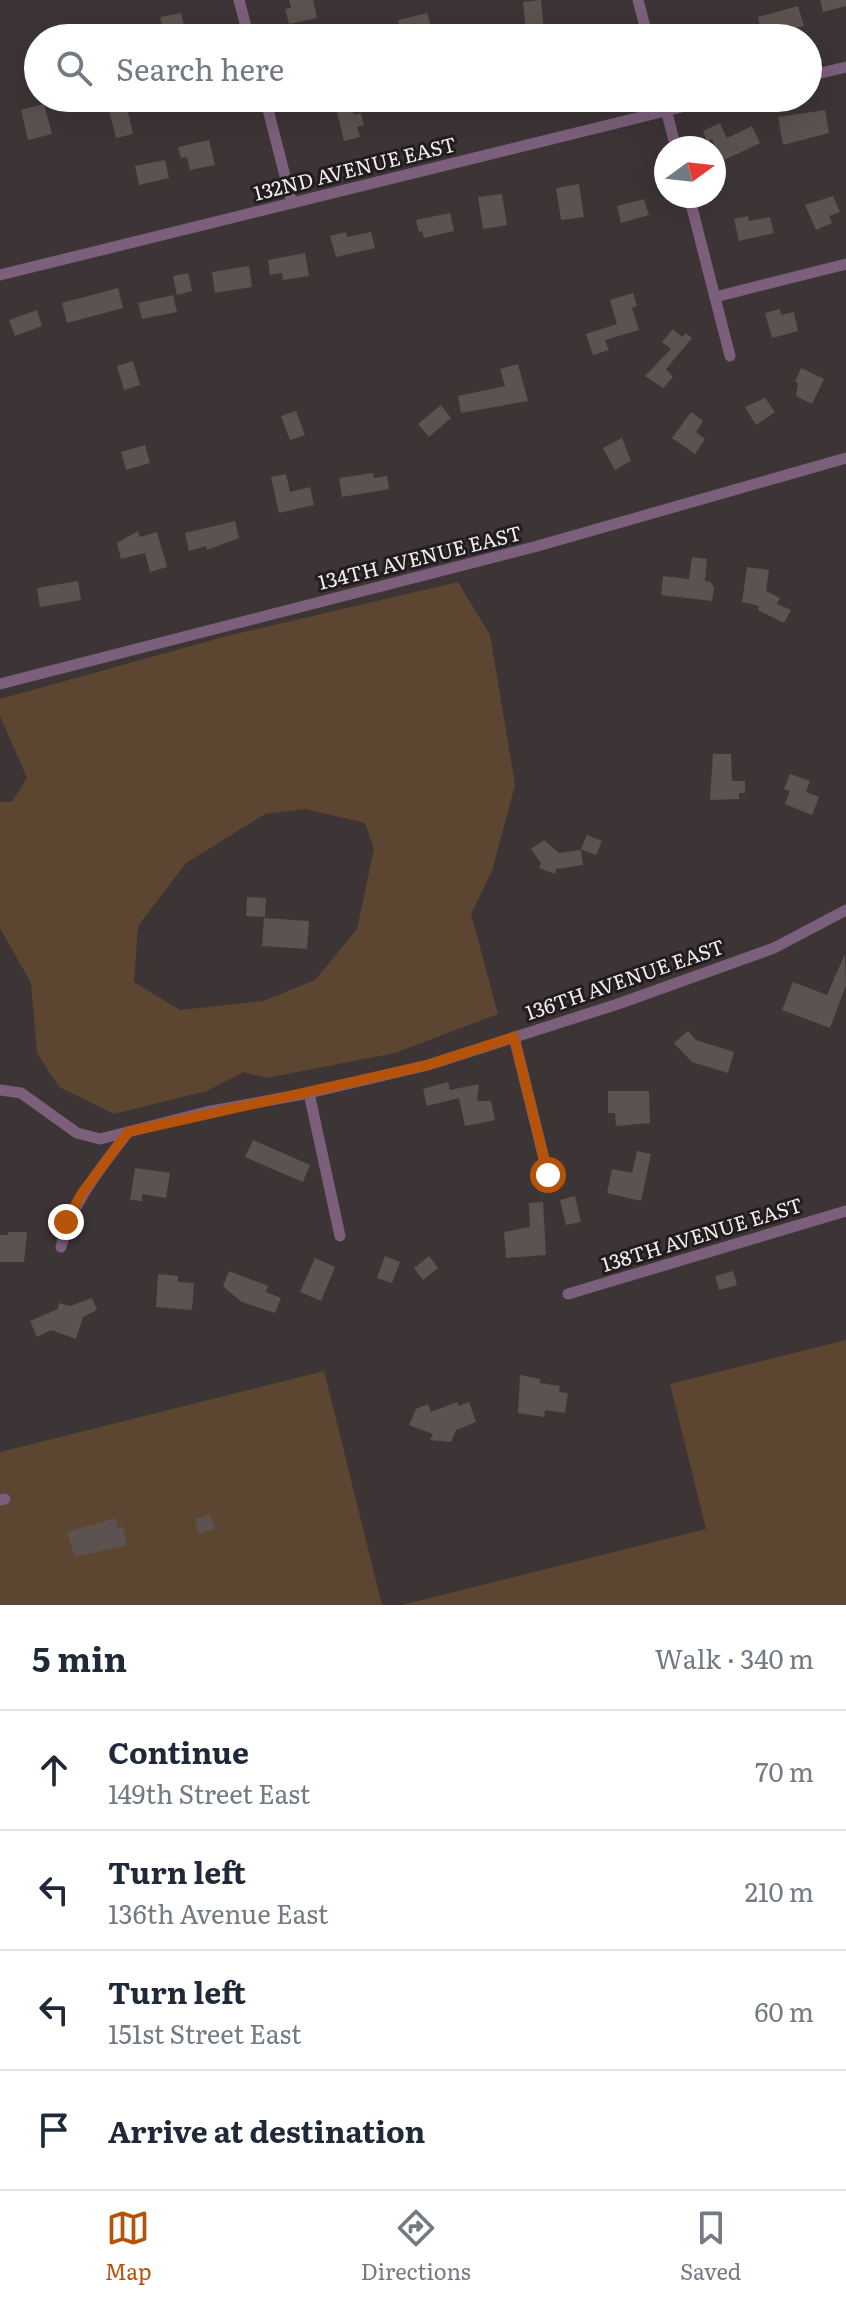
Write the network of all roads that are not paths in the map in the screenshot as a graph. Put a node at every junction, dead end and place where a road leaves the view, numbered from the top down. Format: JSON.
{"nodes":[{"id":1,"x":239,"y":0,"type":"edge"},
{"id":2,"x":638,"y":0,"type":"edge"},
{"id":3,"x":245,"y":24,"type":"edge"},
{"id":4,"x":644,"y":24,"type":"edge"},
{"id":5,"x":846,"y":67,"type":"edge"},
{"id":6,"x":822,"y":73,"type":"edge"},
{"id":7,"x":269,"y":112,"type":"edge"},
{"id":8,"x":663,"y":112,"type":"edge"},
{"id":9,"x":667,"y":112,"type":"edge"},
{"id":10,"x":673,"y":136,"type":"edge"},
{"id":11,"x":292,"y":203,"type":"junction"},
{"id":12,"x":692,"y":208,"type":"edge"},
{"id":13,"x":846,"y":264,"type":"edge"},
{"id":14,"x":0,"y":275,"type":"edge"},
{"id":15,"x":715,"y":297,"type":"junction"},
{"id":16,"x":730,"y":356,"type":"dead end"},
{"id":17,"x":846,"y":458,"type":"edge"},
{"id":18,"x":0,"y":684,"type":"edge"},
{"id":19,"x":846,"y":910,"type":"edge"},
{"id":20,"x":514,"y":1037,"type":"junction"},
{"id":21,"x":0,"y":1090,"type":"edge"},
{"id":22,"x":309,"y":1093,"type":"junction"},
{"id":23,"x":128,"y":1132,"type":"junction"},
{"id":24,"x":548,"y":1175,"type":"dead end"},
{"id":25,"x":846,"y":1211,"type":"edge"},
{"id":26,"x":340,"y":1236,"type":"dead end"},
{"id":27,"x":61,"y":1247,"type":"dead end"},
{"id":28,"x":568,"y":1294,"type":"dead end"}],
"edges":[{"from":1,"to":3,"type":"street"},
{"from":2,"to":4,"type":"street"},
{"from":5,"to":6,"type":"street"},
{"from":7,"to":11,"type":"street"},
{"from":8,"to":11,"type":"street","name":"132ND AVENUE EAST"},
{"from":9,"to":10,"type":"street"},
{"from":11,"to":14,"type":"street","name":"132ND AVENUE EAST"},
{"from":12,"to":15,"type":"street"},
{"from":13,"to":15,"type":"street"},
{"from":15,"to":16,"type":"street"},
{"from":17,"to":18,"type":"street","name":"134TH AVENUE EAST"},
{"from":19,"to":20,"type":"street","name":"136TH AVENUE EAST"},
{"from":20,"to":22,"type":"street","name":"136TH AVENUE EAST"},
{"from":20,"to":24,"type":"street"},
{"from":21,"to":23,"type":"street","name":"136TH AVENUE EAST"},
{"from":22,"to":23,"type":"street","name":"136TH AVENUE EAST"},
{"from":22,"to":26,"type":"street"},
{"from":23,"to":27,"type":"street"},
{"from":25,"to":28,"type":"street","name":"138TH AVENUE EAST"}]}
